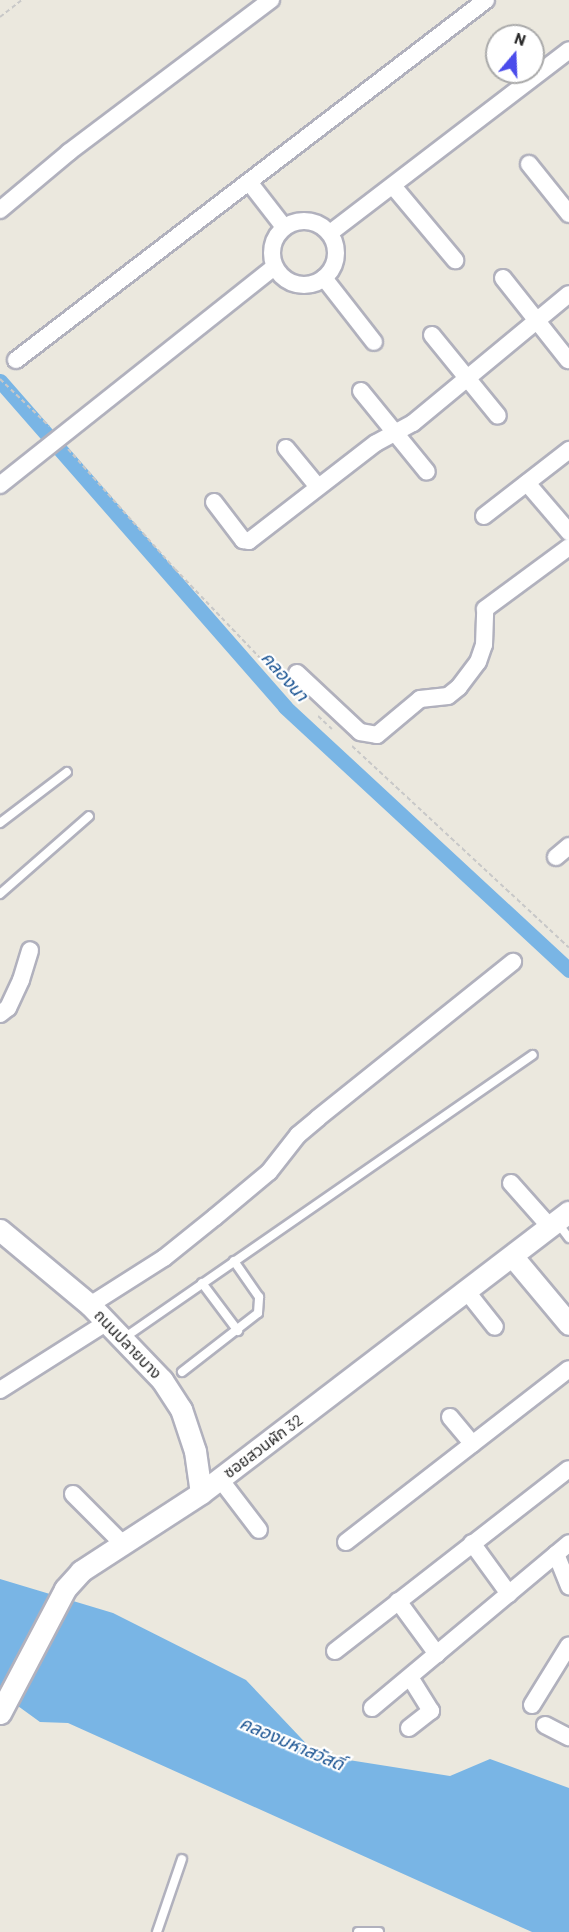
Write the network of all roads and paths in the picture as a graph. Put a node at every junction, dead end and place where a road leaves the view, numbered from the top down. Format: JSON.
{"nodes":[{"id":1,"x":22,"y":0,"type":"edge"},
{"id":2,"x":271,"y":0,"type":"edge"},
{"id":3,"x":486,"y":0,"type":"edge"},
{"id":4,"x":0,"y":17,"type":"edge"},
{"id":5,"x":569,"y":50,"type":"edge"},
{"id":6,"x":529,"y":164,"type":"dead end"},
{"id":7,"x":249,"y":182,"type":"junction"},
{"id":8,"x":393,"y":186,"type":"junction"},
{"id":9,"x":0,"y":210,"type":"edge"},
{"id":10,"x":569,"y":214,"type":"edge"},
{"id":11,"x":284,"y":227,"type":"junction"},
{"id":12,"x":330,"y":233,"type":"junction"},
{"id":13,"x":455,"y":260,"type":"dead end"},
{"id":14,"x":274,"y":267,"type":"junction"},
{"id":15,"x":324,"y":278,"type":"junction"},
{"id":16,"x":503,"y":278,"type":"dead end"},
{"id":17,"x":569,"y":294,"type":"edge"},
{"id":18,"x":537,"y":321,"type":"junction"},
{"id":19,"x":432,"y":335,"type":"dead end"},
{"id":20,"x":374,"y":342,"type":"dead end"},
{"id":21,"x":16,"y":360,"type":"dead end"},
{"id":22,"x":568,"y":360,"type":"edge"},
{"id":23,"x":467,"y":378,"type":"junction"},
{"id":24,"x":0,"y":379,"type":"edge"},
{"id":25,"x":361,"y":391,"type":"dead end"},
{"id":26,"x":498,"y":416,"type":"dead end"},
{"id":27,"x":395,"y":433,"type":"junction"},
{"id":28,"x":59,"y":437,"type":"junction"},
{"id":29,"x":286,"y":448,"type":"dead end"},
{"id":30,"x":569,"y":450,"type":"edge"},
{"id":31,"x":427,"y":472,"type":"dead end"},
{"id":32,"x":527,"y":483,"type":"junction"},
{"id":33,"x":0,"y":485,"type":"edge"},
{"id":34,"x":318,"y":487,"type":"junction"},
{"id":35,"x":214,"y":502,"type":"dead end"},
{"id":36,"x":484,"y":516,"type":"dead end"},
{"id":37,"x":569,"y":532,"type":"edge"},
{"id":38,"x":569,"y":547,"type":"edge"},
{"id":39,"x":297,"y":673,"type":"dead end"},
{"id":40,"x":67,"y":772,"type":"dead end"},
{"id":41,"x":89,"y":816,"type":"dead end"},
{"id":42,"x":0,"y":823,"type":"edge"},
{"id":43,"x":0,"y":894,"type":"edge"},
{"id":44,"x":30,"y":950,"type":"dead end"},
{"id":45,"x":513,"y":962,"type":"dead end"},
{"id":46,"x":0,"y":1014,"type":"edge"},
{"id":47,"x":533,"y":1054,"type":"dead end"},
{"id":48,"x":511,"y":1183,"type":"dead end"},
{"id":49,"x":561,"y":1225,"type":"edge"},
{"id":50,"x":0,"y":1230,"type":"edge"},
{"id":51,"x":513,"y":1257,"type":"junction"},
{"id":52,"x":234,"y":1261,"type":"junction"},
{"id":53,"x":202,"y":1283,"type":"junction"},
{"id":54,"x":468,"y":1293,"type":"junction"},
{"id":55,"x":90,"y":1305,"type":"junction"},
{"id":56,"x":107,"y":1322,"type":"junction"},
{"id":57,"x":569,"y":1324,"type":"edge"},
{"id":58,"x":495,"y":1327,"type":"dead end"},
{"id":59,"x":238,"y":1331,"type":"junction"},
{"id":60,"x":124,"y":1338,"type":"junction"},
{"id":61,"x":569,"y":1369,"type":"edge"},
{"id":62,"x":182,"y":1372,"type":"dead end"},
{"id":63,"x":0,"y":1390,"type":"edge"},
{"id":64,"x":450,"y":1417,"type":"dead end"},
{"id":65,"x":473,"y":1444,"type":"junction"},
{"id":66,"x":569,"y":1469,"type":"edge"},
{"id":67,"x":220,"y":1479,"type":"junction"},
{"id":68,"x":201,"y":1493,"type":"junction"},
{"id":69,"x":73,"y":1494,"type":"dead end"},
{"id":70,"x":260,"y":1530,"type":"dead end"},
{"id":71,"x":346,"y":1542,"type":"dead end"},
{"id":72,"x":472,"y":1543,"type":"junction"},
{"id":73,"x":122,"y":1544,"type":"junction"},
{"id":74,"x":563,"y":1549,"type":"edge"},
{"id":75,"x":569,"y":1587,"type":"edge"},
{"id":76,"x":509,"y":1594,"type":"junction"},
{"id":77,"x":398,"y":1601,"type":"junction"},
{"id":78,"x":569,"y":1645,"type":"edge"},
{"id":79,"x":335,"y":1652,"type":"dead end"},
{"id":80,"x":437,"y":1654,"type":"junction"},
{"id":81,"x":410,"y":1677,"type":"junction"},
{"id":82,"x":532,"y":1705,"type":"dead end"},
{"id":83,"x":372,"y":1708,"type":"dead end"},
{"id":84,"x":0,"y":1713,"type":"edge"},
{"id":85,"x":545,"y":1725,"type":"dead end"},
{"id":86,"x":409,"y":1728,"type":"dead end"},
{"id":87,"x":569,"y":1737,"type":"edge"},
{"id":88,"x":182,"y":1859,"type":"dead end"},
{"id":89,"x":157,"y":1932,"type":"edge"},
{"id":90,"x":358,"y":1932,"type":"edge"},
{"id":91,"x":379,"y":1932,"type":"edge"}],
"edges":[{"from":1,"to":4,"type":"path"},
{"from":2,"to":9,"type":"street"},
{"from":3,"to":7,"type":"street"},
{"from":5,"to":8,"type":"street"},
{"from":6,"to":10,"type":"street"},
{"from":7,"to":11,"type":"street"},
{"from":7,"to":21,"type":"street"},
{"from":8,"to":12,"type":"street"},
{"from":8,"to":13,"type":"street"},
{"from":11,"to":12,"type":"street"},
{"from":11,"to":14,"type":"street"},
{"from":12,"to":15,"type":"street"},
{"from":14,"to":15,"type":"street"},
{"from":14,"to":28,"type":"street"},
{"from":15,"to":20,"type":"street"},
{"from":16,"to":18,"type":"street"},
{"from":17,"to":18,"type":"street"},
{"from":18,"to":22,"type":"street"},
{"from":18,"to":23,"type":"street"},
{"from":19,"to":23,"type":"street"},
{"from":23,"to":26,"type":"street"},
{"from":23,"to":27,"type":"street"},
{"from":24,"to":28,"type":"path"},
{"from":25,"to":27,"type":"street"},
{"from":27,"to":31,"type":"street"},
{"from":27,"to":34,"type":"street"},
{"from":28,"to":33,"type":"street"},
{"from":29,"to":34,"type":"street"},
{"from":30,"to":32,"type":"street"},
{"from":32,"to":36,"type":"street"},
{"from":32,"to":37,"type":"street"},
{"from":34,"to":35,"type":"street"},
{"from":38,"to":39,"type":"street"},
{"from":40,"to":42,"type":"lane"},
{"from":41,"to":43,"type":"lane"},
{"from":44,"to":46,"type":"street"},
{"from":45,"to":55,"type":"street"},
{"from":47,"to":52,"type":"lane"},
{"from":48,"to":49,"type":"street"},
{"from":49,"to":51,"type":"street","name":"ซอยสวนผัก 32"},
{"from":50,"to":55,"type":"street","name":"ถนนปลายบาง"},
{"from":51,"to":54,"type":"street","name":"ซอยสวนผัก 32"},
{"from":51,"to":57,"type":"street"},
{"from":52,"to":53,"type":"lane"},
{"from":52,"to":59,"type":"lane"},
{"from":53,"to":59,"type":"lane"},
{"from":53,"to":60,"type":"lane"},
{"from":54,"to":58,"type":"street"},
{"from":54,"to":67,"type":"street","name":"ซอยสวนผัก 32"},
{"from":55,"to":56,"type":"street","name":"ถนนปลายบาง"},
{"from":56,"to":60,"type":"street","name":"ถนนปลายบาง"},
{"from":56,"to":63,"type":"street"},
{"from":59,"to":62,"type":"lane"},
{"from":60,"to":68,"type":"street","name":"ถนนปลายบาง"},
{"from":61,"to":65,"type":"street"},
{"from":64,"to":65,"type":"street"},
{"from":65,"to":71,"type":"street"},
{"from":66,"to":72,"type":"street"},
{"from":67,"to":68,"type":"street","name":"ซอยสวนผัก 32"},
{"from":67,"to":70,"type":"street"},
{"from":68,"to":73,"type":"street","name":"ซอยสวนผัก 32"},
{"from":69,"to":73,"type":"street"},
{"from":72,"to":76,"type":"street"},
{"from":72,"to":77,"type":"street"},
{"from":73,"to":84,"type":"street","name":"ซอยสวนผัก 32"},
{"from":74,"to":75,"type":"street"},
{"from":74,"to":76,"type":"street"},
{"from":76,"to":80,"type":"street"},
{"from":77,"to":79,"type":"street"},
{"from":77,"to":80,"type":"street"},
{"from":78,"to":82,"type":"street"},
{"from":80,"to":81,"type":"street"},
{"from":81,"to":83,"type":"street"},
{"from":81,"to":86,"type":"street"},
{"from":85,"to":87,"type":"street"},
{"from":88,"to":89,"type":"lane"},
{"from":90,"to":91,"type":"lane"}]}
